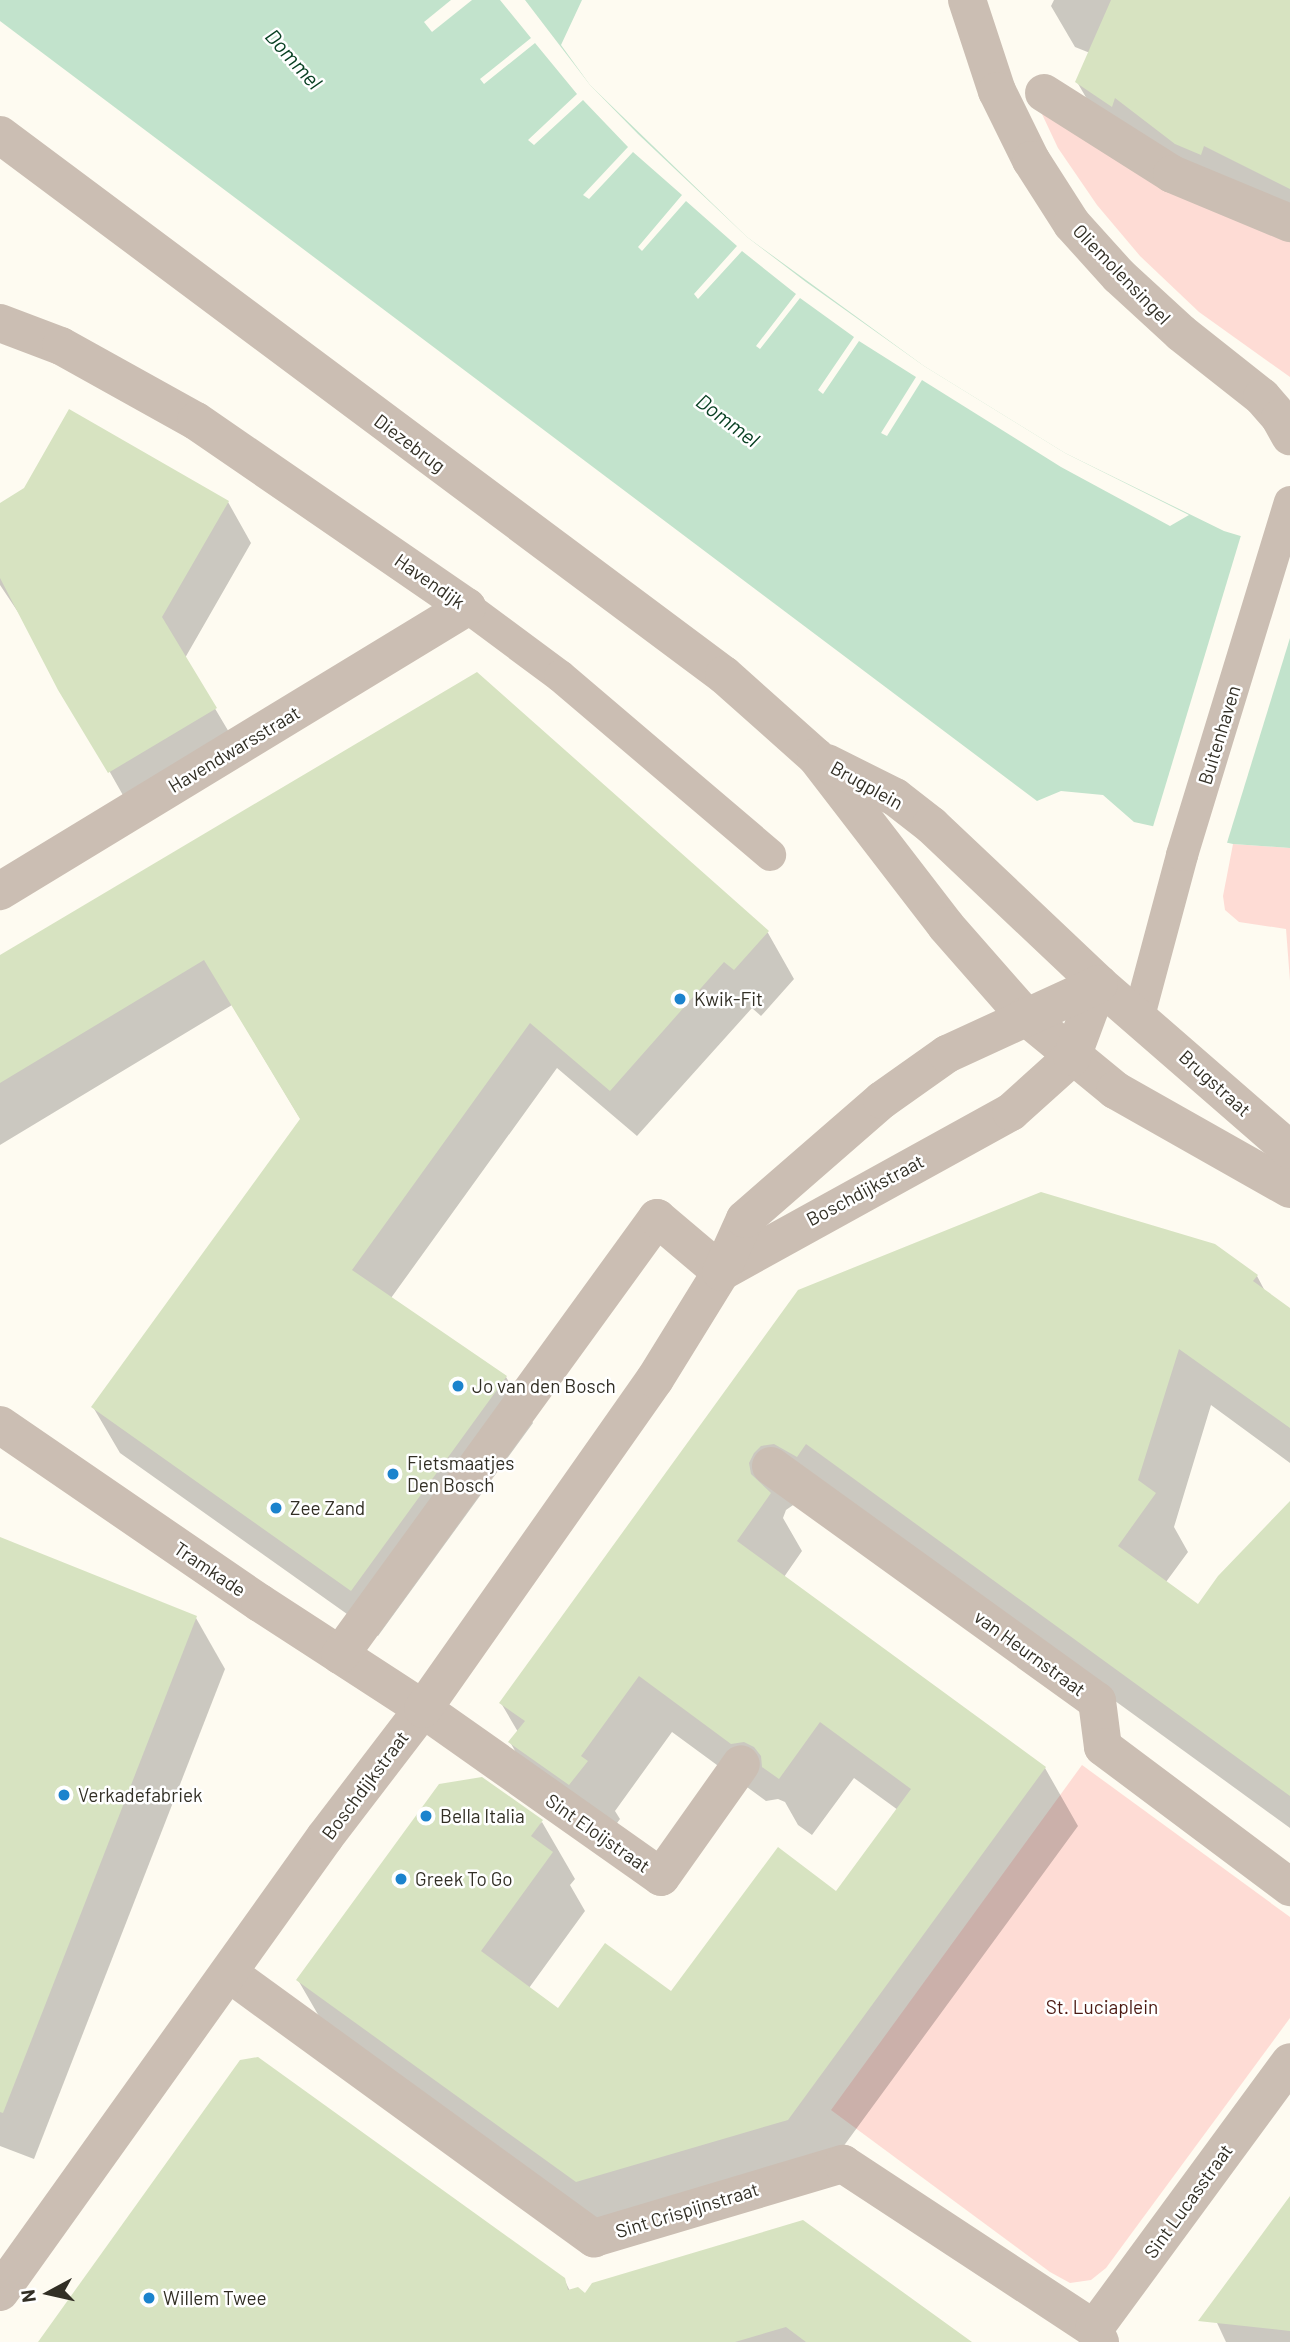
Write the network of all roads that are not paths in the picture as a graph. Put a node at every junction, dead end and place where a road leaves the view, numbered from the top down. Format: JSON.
{"nodes":[{"id":1,"x":967,"y":0,"type":"edge"},
{"id":2,"x":1044,"y":93,"type":"dead end"},
{"id":3,"x":0,"y":135,"type":"edge"},
{"id":4,"x":1290,"y":223,"type":"edge"},
{"id":5,"x":0,"y":323,"type":"edge"},
{"id":6,"x":1290,"y":436,"type":"edge"},
{"id":7,"x":1290,"y":502,"type":"edge"},
{"id":8,"x":467,"y":607,"type":"junction"},
{"id":9,"x":816,"y":757,"type":"junction"},
{"id":10,"x":770,"y":856,"type":"dead end"},
{"id":11,"x":0,"y":891,"type":"edge"},
{"id":12,"x":1099,"y":984,"type":"junction"},
{"id":13,"x":1025,"y":1016,"type":"junction"},
{"id":14,"x":1139,"y":1016,"type":"junction"},
{"id":15,"x":1072,"y":1057,"type":"junction"},
{"id":16,"x":1290,"y":1150,"type":"edge"},
{"id":17,"x":1290,"y":1189,"type":"edge"},
{"id":18,"x":722,"y":1272,"type":"junction"},
{"id":19,"x":1,"y":1421,"type":"edge"},
{"id":20,"x":771,"y":1466,"type":"dead end"},
{"id":21,"x":340,"y":1655,"type":"junction"},
{"id":22,"x":423,"y":1709,"type":"junction"},
{"id":23,"x":741,"y":1764,"type":"dead end"},
{"id":24,"x":1290,"y":1887,"type":"edge"},
{"id":25,"x":230,"y":1974,"type":"junction"},
{"id":26,"x":1290,"y":2062,"type":"edge"},
{"id":27,"x":0,"y":2292,"type":"edge"},
{"id":28,"x":1097,"y":2336,"type":"edge"}],
"edges":[{"from":1,"to":6,"type":"street","name":"Oliemolensingel"},
{"from":2,"to":4,"type":"street"},
{"from":3,"to":9,"type":"street","name":"Diezebrug"},
{"from":5,"to":8,"type":"street","name":"Havendijk"},
{"from":7,"to":14,"type":"lane","name":"Buitenhaven"},
{"from":8,"to":10,"type":"lane","name":"Havendijk"},
{"from":8,"to":11,"type":"street","name":"Havendwarsstraat"},
{"from":9,"to":12,"type":"street","name":"Brugplein"},
{"from":9,"to":13,"type":"street","name":"Brugplein"},
{"from":12,"to":13,"type":"street"},
{"from":12,"to":14,"type":"street","name":"Brugplein"},
{"from":12,"to":15,"type":"street"},
{"from":13,"to":15,"type":"street","name":"Brugplein"},
{"from":13,"to":18,"type":"street","name":"Boschdijkstraat"},
{"from":14,"to":16,"type":"street","name":"Brugstraat"},
{"from":15,"to":17,"type":"street","name":"Brugplein"},
{"from":15,"to":18,"type":"street","name":"Boschdijkstraat"},
{"from":18,"to":21,"type":"street"},
{"from":18,"to":22,"type":"street","name":"Boschdijkstraat"},
{"from":19,"to":21,"type":"street","name":"Tramkade"},
{"from":20,"to":24,"type":"street","name":"van Heurnstraat"},
{"from":21,"to":22,"type":"street","name":"Tramkade"},
{"from":22,"to":23,"type":"street","name":"Sint Eloijstraat"},
{"from":22,"to":25,"type":"street","name":"Boschdijkstraat"},
{"from":25,"to":27,"type":"street","name":"Boschdijkstraat"},
{"from":25,"to":28,"type":"street","name":"Sint Crispijnstraat"},
{"from":26,"to":28,"type":"street","name":"Sint Lucasstraat"}]}
